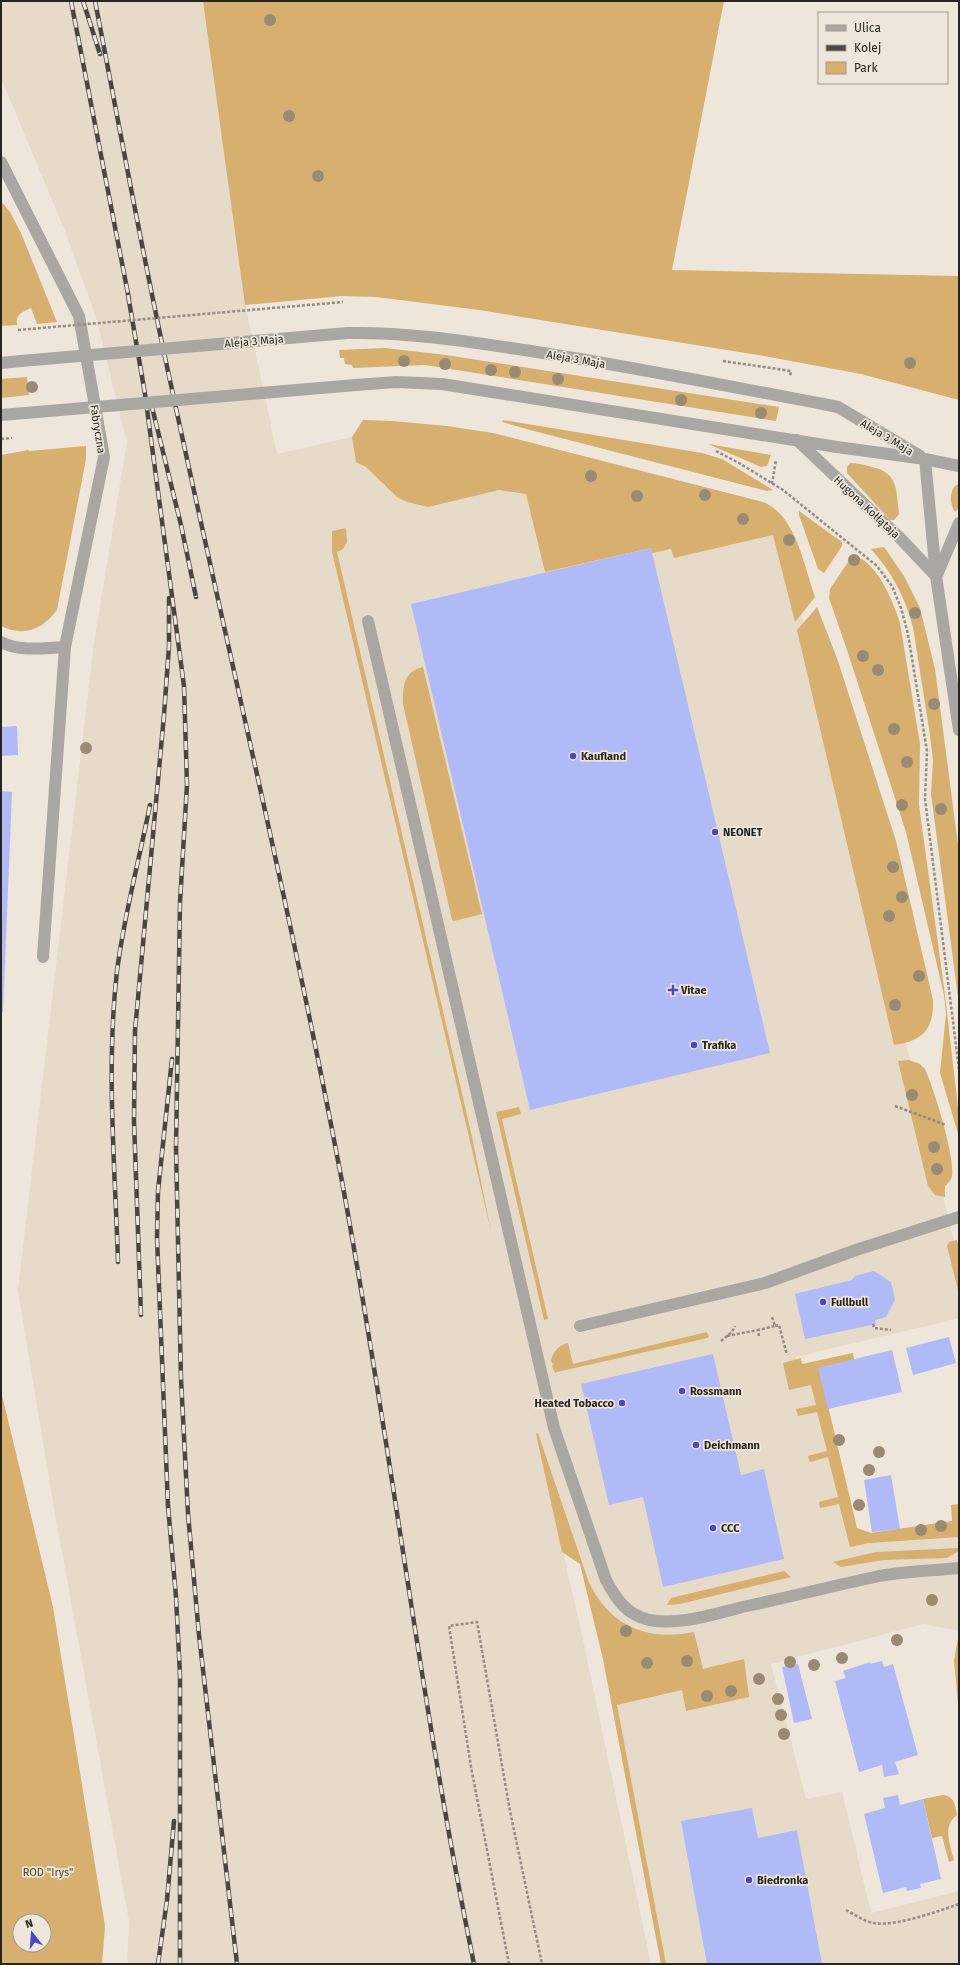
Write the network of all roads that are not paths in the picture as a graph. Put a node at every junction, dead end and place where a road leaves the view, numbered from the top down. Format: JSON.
{"nodes":[{"id":1,"x":1,"y":162,"type":"edge"},
{"id":2,"x":1,"y":363,"type":"edge"},
{"id":3,"x":1,"y":415,"type":"edge"},
{"id":4,"x":797,"y":440,"type":"junction"},
{"id":5,"x":925,"y":459,"type":"junction"},
{"id":6,"x":959,"y":466,"type":"edge"},
{"id":7,"x":959,"y":523,"type":"edge"},
{"id":8,"x":936,"y":576,"type":"junction"},
{"id":9,"x":368,"y":621,"type":"dead end"},
{"id":10,"x":1,"y":642,"type":"edge"},
{"id":11,"x":65,"y":647,"type":"junction"},
{"id":12,"x":959,"y":730,"type":"edge"},
{"id":13,"x":43,"y":957,"type":"dead end"},
{"id":14,"x":959,"y":1218,"type":"edge"},
{"id":15,"x":580,"y":1326,"type":"dead end"},
{"id":16,"x":959,"y":1568,"type":"edge"}],
"edges":[{"from":1,"to":11,"type":"street","name":"Fabryczna"},
{"from":2,"to":5,"type":"street","name":"Aleja 3 Maja","bridge":true},
{"from":3,"to":4,"type":"street","name":"Aleja 3 Maja","bridge":true},
{"from":4,"to":5,"type":"street","name":"Aleja 3 Maja"},
{"from":4,"to":8,"type":"street","name":"Hugona Kołłątaja"},
{"from":5,"to":6,"type":"street"},
{"from":5,"to":8,"type":"street"},
{"from":7,"to":8,"type":"street"},
{"from":8,"to":12,"type":"street"},
{"from":9,"to":16,"type":"street"},
{"from":10,"to":11,"type":"street"},
{"from":11,"to":13,"type":"street","name":"Fabryczna"},
{"from":14,"to":15,"type":"street"}]}
